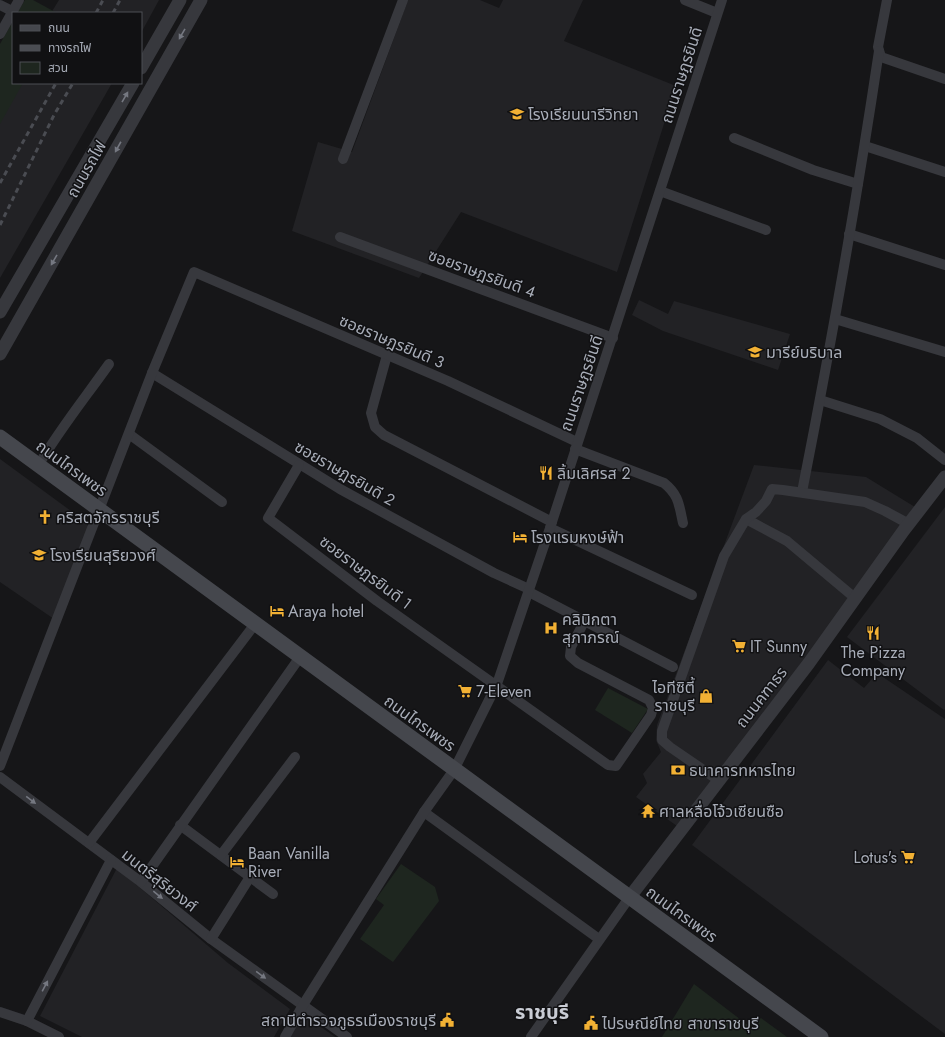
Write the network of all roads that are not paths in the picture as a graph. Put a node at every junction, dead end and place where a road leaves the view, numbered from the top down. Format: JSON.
{"nodes":[{"id":1,"x":19,"y":0,"type":"edge"},
{"id":2,"x":180,"y":0,"type":"edge"},
{"id":3,"x":201,"y":0,"type":"edge"},
{"id":4,"x":404,"y":0,"type":"edge"},
{"id":5,"x":685,"y":0,"type":"edge"},
{"id":6,"x":722,"y":0,"type":"edge"},
{"id":7,"x":888,"y":0,"type":"edge"},
{"id":8,"x":0,"y":5,"type":"edge"},
{"id":9,"x":12,"y":11,"type":"junction"},
{"id":10,"x":717,"y":13,"type":"junction"},
{"id":11,"x":0,"y":34,"type":"edge"},
{"id":12,"x":879,"y":51,"type":"junction"},
{"id":13,"x":142,"y":66,"type":"edge"},
{"id":14,"x":945,"y":79,"type":"edge"},
{"id":15,"x":132,"y":84,"type":"edge"},
{"id":16,"x":734,"y":138,"type":"dead end"},
{"id":17,"x":865,"y":146,"type":"junction"},
{"id":18,"x":343,"y":158,"type":"dead end"},
{"id":19,"x":945,"y":172,"type":"edge"},
{"id":20,"x":858,"y":184,"type":"junction"},
{"id":21,"x":660,"y":191,"type":"junction"},
{"id":22,"x":766,"y":230,"type":"dead end"},
{"id":23,"x":849,"y":234,"type":"junction"},
{"id":24,"x":340,"y":237,"type":"dead end"},
{"id":25,"x":945,"y":265,"type":"edge"},
{"id":26,"x":0,"y":312,"type":"edge"},
{"id":27,"x":834,"y":318,"type":"junction"},
{"id":28,"x":613,"y":338,"type":"junction"},
{"id":29,"x":945,"y":352,"type":"edge"},
{"id":30,"x":0,"y":354,"type":"edge"},
{"id":31,"x":388,"y":355,"type":"junction"},
{"id":32,"x":109,"y":364,"type":"dead end"},
{"id":33,"x":152,"y":373,"type":"junction"},
{"id":34,"x":820,"y":400,"type":"junction"},
{"id":35,"x":129,"y":434,"type":"junction"},
{"id":36,"x":0,"y":437,"type":"edge"},
{"id":37,"x":576,"y":446,"type":"junction"},
{"id":38,"x":945,"y":460,"type":"edge"},
{"id":39,"x":38,"y":466,"type":"junction"},
{"id":40,"x":299,"y":466,"type":"junction"},
{"id":41,"x":945,"y":477,"type":"edge"},
{"id":42,"x":802,"y":492,"type":"junction"},
{"id":43,"x":222,"y":502,"type":"dead end"},
{"id":44,"x":99,"y":511,"type":"junction"},
{"id":45,"x":746,"y":519,"type":"junction"},
{"id":46,"x":683,"y":523,"type":"dead end"},
{"id":47,"x":909,"y":524,"type":"junction"},
{"id":48,"x":551,"y":525,"type":"junction"},
{"id":49,"x":529,"y":591,"type":"junction"},
{"id":50,"x":692,"y":595,"type":"dead end"},
{"id":51,"x":855,"y":598,"type":"junction"},
{"id":52,"x":584,"y":622,"type":"junction"},
{"id":53,"x":255,"y":624,"type":"junction"},
{"id":54,"x":300,"y":657,"type":"junction"},
{"id":55,"x":673,"y":667,"type":"dead end"},
{"id":56,"x":497,"y":684,"type":"junction"},
{"id":57,"x":295,"y":757,"type":"dead end"},
{"id":58,"x":0,"y":766,"type":"edge"},
{"id":59,"x":454,"y":770,"type":"junction"},
{"id":60,"x":0,"y":777,"type":"edge"},
{"id":61,"x":718,"y":780,"type":"junction"},
{"id":62,"x":424,"y":812,"type":"junction"},
{"id":63,"x":180,"y":826,"type":"junction"},
{"id":64,"x":89,"y":843,"type":"junction"},
{"id":65,"x":221,"y":855,"type":"junction"},
{"id":66,"x":111,"y":860,"type":"junction"},
{"id":67,"x":250,"y":877,"type":"junction"},
{"id":68,"x":141,"y":882,"type":"junction"},
{"id":69,"x":273,"y":894,"type":"dead end"},
{"id":70,"x":629,"y":898,"type":"junction"},
{"id":71,"x":211,"y":939,"type":"junction"},
{"id":72,"x":599,"y":939,"type":"junction"},
{"id":73,"x":303,"y":1005,"type":"junction"},
{"id":74,"x":0,"y":1012,"type":"edge"},
{"id":75,"x":27,"y":1021,"type":"junction"},
{"id":76,"x":59,"y":1037,"type":"edge"},
{"id":77,"x":285,"y":1037,"type":"edge"},
{"id":78,"x":347,"y":1037,"type":"edge"},
{"id":79,"x":531,"y":1037,"type":"edge"},
{"id":80,"x":821,"y":1037,"type":"edge"}],
"edges":[{"from":1,"to":9,"type":"street"},
{"from":2,"to":13,"type":"street"},
{"from":3,"to":30,"type":"street","name":"ถนนรถไฟ","one_way":true},
{"from":4,"to":18,"type":"street"},
{"from":5,"to":10,"type":"street"},
{"from":6,"to":10,"type":"street","name":"ถนนราษฎรยินดี"},
{"from":7,"to":12,"type":"street"},
{"from":8,"to":9,"type":"street"},
{"from":9,"to":11,"type":"street"},
{"from":10,"to":21,"type":"street","name":"ถนนราษฎรยินดี"},
{"from":12,"to":14,"type":"street"},
{"from":12,"to":17,"type":"street"},
{"from":26,"to":15,"type":"street","name":"ถนนรถไฟ","one_way":true},
{"from":16,"to":20,"type":"street"},
{"from":17,"to":19,"type":"street"},
{"from":17,"to":20,"type":"street"},
{"from":20,"to":23,"type":"street"},
{"from":21,"to":22,"type":"street"},
{"from":21,"to":28,"type":"street","name":"ถนนราษฎรยินดี"},
{"from":23,"to":25,"type":"street"},
{"from":23,"to":27,"type":"street"},
{"from":24,"to":28,"type":"street","name":"ซอยราษฎรยินดี 4"},
{"from":27,"to":29,"type":"street"},
{"from":27,"to":34,"type":"street"},
{"from":28,"to":37,"type":"street","name":"ถนนราษฎรยินดี"},
{"from":31,"to":33,"type":"street","name":"ซอยราษฎรยินดี 3"},
{"from":31,"to":37,"type":"street","name":"ซอยราษฎรยินดี 3"},
{"from":31,"to":48,"type":"street"},
{"from":32,"to":39,"type":"street"},
{"from":33,"to":35,"type":"street"},
{"from":33,"to":40,"type":"street","name":"ซอยราษฎรยินดี 2"},
{"from":34,"to":38,"type":"street"},
{"from":34,"to":42,"type":"street"},
{"from":35,"to":43,"type":"street"},
{"from":35,"to":44,"type":"street"},
{"from":36,"to":39,"type":"main road","name":"ถนนไกรเพชร"},
{"from":37,"to":46,"type":"street","name":"ซอยราษฎรยินดี 3"},
{"from":37,"to":48,"type":"street","name":"ถนนราษฎรยินดี"},
{"from":39,"to":44,"type":"main road","name":"ถนนไกรเพชร"},
{"from":40,"to":49,"type":"street","name":"ซอยราษฎรยินดี 2"},
{"from":40,"to":56,"type":"street","name":"ซอยราษฎรยินดี 1"},
{"from":41,"to":47,"type":"street","name":"ถนนคฑาธร"},
{"from":42,"to":45,"type":"street"},
{"from":42,"to":47,"type":"street"},
{"from":44,"to":53,"type":"main road","name":"ถนนไกรเพชร"},
{"from":44,"to":58,"type":"street"},
{"from":45,"to":51,"type":"street"},
{"from":45,"to":61,"type":"street"},
{"from":47,"to":51,"type":"street","name":"ถนนคฑาธร"},
{"from":48,"to":49,"type":"street","name":"ถนนราษฎรยินดี"},
{"from":48,"to":50,"type":"street"},
{"from":49,"to":52,"type":"street","name":"ซอยราษฎรยินดี 2"},
{"from":49,"to":56,"type":"street","name":"ถนนราษฎรยินดี"},
{"from":51,"to":61,"type":"street","name":"ถนนคฑาธร"},
{"from":52,"to":55,"type":"street","name":"ซอยราษฎรยินดี 2"},
{"from":52,"to":56,"type":"street"},
{"from":53,"to":54,"type":"main road","name":"ถนนไกรเพชร"},
{"from":53,"to":64,"type":"street"},
{"from":54,"to":59,"type":"main road","name":"ถนนไกรเพชร"},
{"from":54,"to":63,"type":"street"},
{"from":56,"to":59,"type":"street","name":"ถนนราษฎรยินดี"},
{"from":57,"to":65,"type":"street"},
{"from":59,"to":62,"type":"street","name":"ถนนราษฎรยินดี"},
{"from":59,"to":70,"type":"main road","name":"ถนนไกรเพชร"},
{"from":60,"to":64,"type":"street","name":"มนตรีสุริยวงศ์","one_way":true},
{"from":61,"to":70,"type":"street","name":"ถนนคฑาธร"},
{"from":62,"to":72,"type":"street"},
{"from":62,"to":73,"type":"street","name":"ถนนราษฎรยินดี"},
{"from":63,"to":65,"type":"street"},
{"from":63,"to":68,"type":"street"},
{"from":64,"to":66,"type":"street","name":"มนตรีสุริยวงศ์"},
{"from":65,"to":67,"type":"street"},
{"from":66,"to":68,"type":"street","name":"มนตรีสุริยวงศ์"},
{"from":75,"to":66,"type":"street","one_way":true},
{"from":67,"to":69,"type":"street"},
{"from":67,"to":71,"type":"street"},
{"from":68,"to":71,"type":"street","name":"มนตรีสุริยวงศ์","one_way":true},
{"from":70,"to":72,"type":"street"},
{"from":70,"to":80,"type":"main road","name":"ถนนไกรเพชร"},
{"from":71,"to":73,"type":"street","name":"มนตรีสุริยวงศ์","one_way":true},
{"from":72,"to":79,"type":"street"},
{"from":73,"to":77,"type":"street","name":"ถนนราษฎรยินดี"},
{"from":73,"to":78,"type":"street","name":"มนตรีสุริยวงศ์"},
{"from":74,"to":75,"type":"street"},
{"from":75,"to":76,"type":"street"}]}
